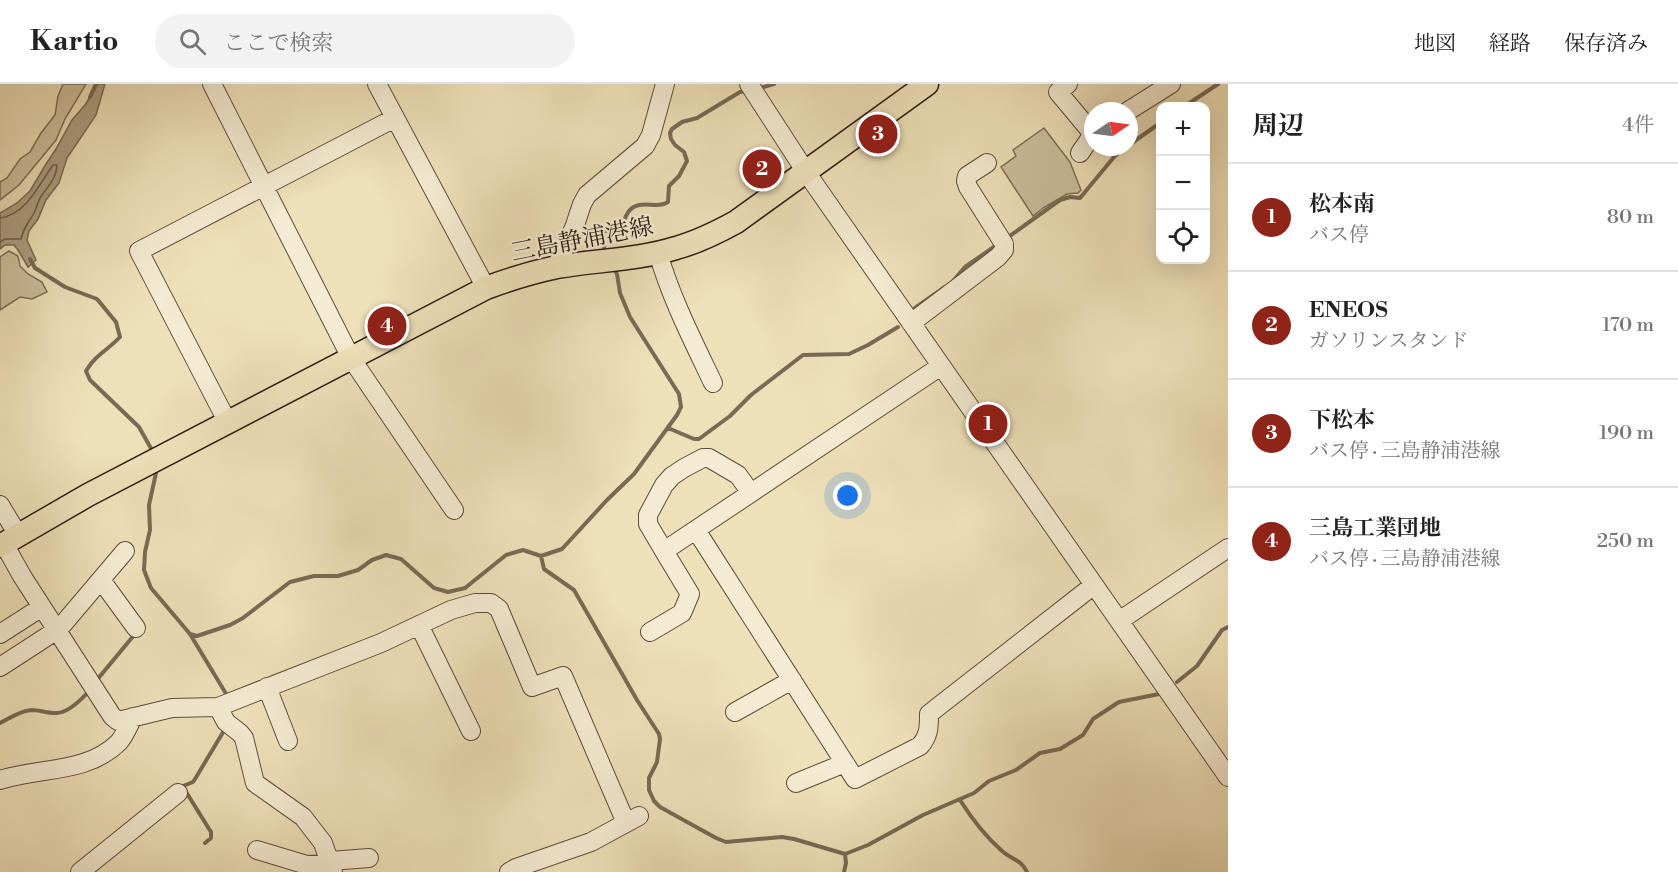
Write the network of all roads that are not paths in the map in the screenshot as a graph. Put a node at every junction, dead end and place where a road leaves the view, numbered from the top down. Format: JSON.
{"nodes":[{"id":1,"x":212,"y":84,"type":"edge"},
{"id":2,"x":377,"y":84,"type":"edge"},
{"id":3,"x":665,"y":84,"type":"edge"},
{"id":4,"x":927,"y":84,"type":"edge"},
{"id":5,"x":1068,"y":84,"type":"edge"},
{"id":6,"x":1171,"y":84,"type":"edge"},
{"id":7,"x":752,"y":88,"type":"edge"},
{"id":8,"x":1138,"y":105,"type":"edge"},
{"id":9,"x":395,"y":118,"type":"junction"},
{"id":10,"x":1084,"y":123,"type":"edge"},
{"id":11,"x":1084,"y":147,"type":"edge"},
{"id":12,"x":1080,"y":153,"type":"dead end"},
{"id":13,"x":987,"y":163,"type":"dead end"},
{"id":14,"x":806,"y":172,"type":"junction"},
{"id":15,"x":265,"y":186,"type":"junction"},
{"id":16,"x":658,"y":253,"type":"junction"},
{"id":17,"x":556,"y":267,"type":"junction"},
{"id":18,"x":486,"y":288,"type":"junction"},
{"id":19,"x":911,"y":323,"type":"junction"},
{"id":20,"x":351,"y":358,"type":"junction"},
{"id":21,"x":941,"y":366,"type":"junction"},
{"id":22,"x":713,"y":383,"type":"dead end"},
{"id":23,"x":228,"y":423,"type":"junction"},
{"id":24,"x":751,"y":493,"type":"junction"},
{"id":25,"x":0,"y":505,"type":"edge"},
{"id":26,"x":454,"y":510,"type":"dead end"},
{"id":27,"x":696,"y":530,"type":"junction"},
{"id":28,"x":7,"y":542,"type":"edge"},
{"id":29,"x":1228,"y":548,"type":"edge"},
{"id":30,"x":125,"y":551,"type":"dead end"},
{"id":31,"x":664,"y":551,"type":"junction"},
{"id":32,"x":100,"y":580,"type":"junction"},
{"id":33,"x":1094,"y":585,"type":"junction"},
{"id":34,"x":42,"y":607,"type":"junction"},
{"id":35,"x":1119,"y":621,"type":"junction"},
{"id":36,"x":419,"y":625,"type":"junction"},
{"id":37,"x":136,"y":628,"type":"dead end"},
{"id":38,"x":57,"y":630,"type":"junction"},
{"id":39,"x":650,"y":632,"type":"dead end"},
{"id":40,"x":0,"y":634,"type":"edge"},
{"id":41,"x":0,"y":667,"type":"edge"},
{"id":42,"x":792,"y":680,"type":"junction"},
{"id":43,"x":267,"y":687,"type":"junction"},
{"id":44,"x":218,"y":707,"type":"junction"},
{"id":45,"x":735,"y":712,"type":"dead end"},
{"id":46,"x":133,"y":717,"type":"junction"},
{"id":47,"x":471,"y":731,"type":"dead end"},
{"id":48,"x":288,"y":741,"type":"dead end"},
{"id":49,"x":845,"y":763,"type":"junction"},
{"id":50,"x":1228,"y":777,"type":"edge"},
{"id":51,"x":0,"y":780,"type":"edge"},
{"id":52,"x":796,"y":783,"type":"dead end"},
{"id":53,"x":178,"y":793,"type":"dead end"},
{"id":54,"x":256,"y":850,"type":"dead end"},
{"id":55,"x":369,"y":858,"type":"dead end"},
{"id":56,"x":332,"y":866,"type":"edge"},
{"id":57,"x":80,"y":872,"type":"edge"},
{"id":58,"x":509,"y":872,"type":"edge"}],
"edges":[{"from":1,"to":15,"type":"street"},
{"from":2,"to":9,"type":"street"},
{"from":3,"to":17,"type":"street"},
{"from":4,"to":14,"type":"main road","name":"三島静浦港線"},
{"from":5,"to":10,"type":"street"},
{"from":6,"to":8,"type":"street"},
{"from":7,"to":14,"type":"street"},
{"from":9,"to":15,"type":"street"},
{"from":9,"to":18,"type":"street"},
{"from":11,"to":12,"type":"street"},
{"from":13,"to":19,"type":"street"},
{"from":14,"to":16,"type":"main road","name":"三島静浦港線"},
{"from":14,"to":19,"type":"street"},
{"from":15,"to":20,"type":"street"},
{"from":15,"to":23,"type":"street"},
{"from":16,"to":17,"type":"main road","name":"三島静浦港線"},
{"from":16,"to":22,"type":"street"},
{"from":17,"to":18,"type":"main road","name":"三島静浦港線"},
{"from":18,"to":20,"type":"main road","name":"三島静浦港線"},
{"from":19,"to":21,"type":"street"},
{"from":20,"to":23,"type":"main road","name":"三島静浦港線"},
{"from":20,"to":26,"type":"street"},
{"from":21,"to":24,"type":"street"},
{"from":21,"to":33,"type":"street"},
{"from":23,"to":28,"type":"main road","name":"三島静浦港線"},
{"from":24,"to":27,"type":"street"},
{"from":24,"to":31,"type":"street"},
{"from":25,"to":28,"type":"street"},
{"from":27,"to":31,"type":"street"},
{"from":27,"to":42,"type":"street"},
{"from":28,"to":34,"type":"street"},
{"from":29,"to":35,"type":"street"},
{"from":30,"to":32,"type":"street"},
{"from":31,"to":39,"type":"street"},
{"from":32,"to":37,"type":"street"},
{"from":32,"to":38,"type":"street"},
{"from":33,"to":35,"type":"street"},
{"from":33,"to":49,"type":"street"},
{"from":34,"to":38,"type":"street"},
{"from":34,"to":40,"type":"street"},
{"from":35,"to":50,"type":"street"},
{"from":36,"to":43,"type":"street"},
{"from":36,"to":47,"type":"street"},
{"from":36,"to":58,"type":"street"},
{"from":38,"to":41,"type":"street"},
{"from":38,"to":46,"type":"street"},
{"from":42,"to":45,"type":"street"},
{"from":42,"to":49,"type":"street"},
{"from":43,"to":44,"type":"street"},
{"from":43,"to":48,"type":"street"},
{"from":44,"to":46,"type":"street"},
{"from":44,"to":56,"type":"street"},
{"from":46,"to":51,"type":"street"},
{"from":49,"to":52,"type":"street"},
{"from":53,"to":57,"type":"street"},
{"from":54,"to":56,"type":"street"},
{"from":55,"to":56,"type":"street"}]}
